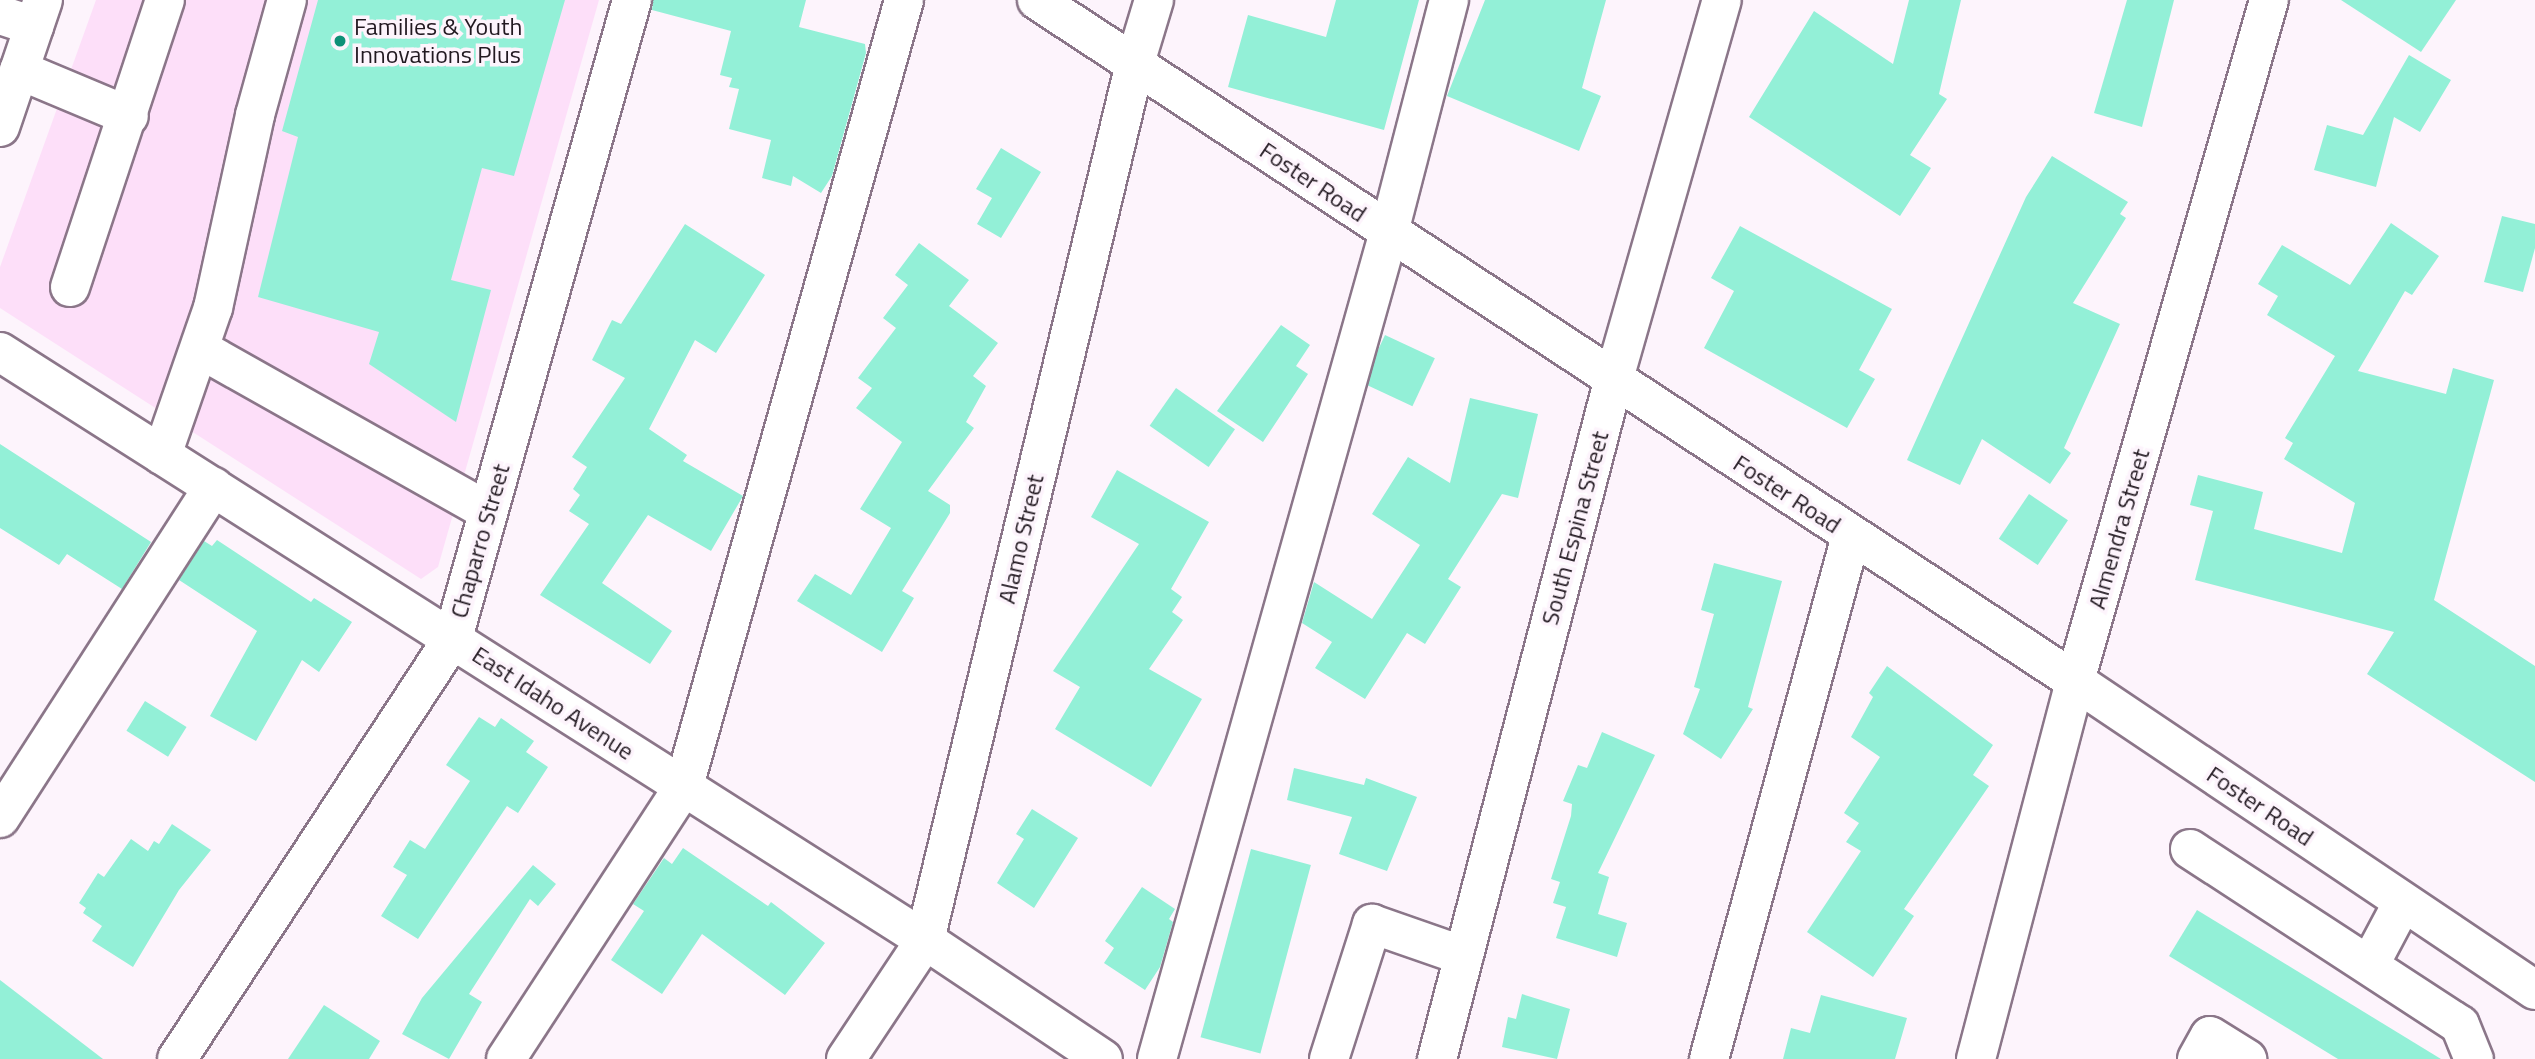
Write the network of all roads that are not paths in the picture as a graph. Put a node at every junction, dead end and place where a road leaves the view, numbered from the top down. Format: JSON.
{"nodes":[{"id":1,"x":165,"y":0,"type":"edge"},
{"id":2,"x":287,"y":0,"type":"edge"},
{"id":3,"x":632,"y":0,"type":"edge"},
{"id":4,"x":904,"y":0,"type":"edge"},
{"id":5,"x":1037,"y":0,"type":"edge"},
{"id":6,"x":1154,"y":0,"type":"edge"},
{"id":7,"x":1449,"y":0,"type":"edge"},
{"id":8,"x":1722,"y":0,"type":"edge"},
{"id":9,"x":2269,"y":0,"type":"edge"},
{"id":10,"x":26,"y":14,"type":"edge"},
{"id":11,"x":1135,"y":63,"type":"junction"},
{"id":12,"x":19,"y":70,"type":"junction"},
{"id":13,"x":129,"y":116,"type":"junction"},
{"id":14,"x":0,"y":127,"type":"edge"},
{"id":15,"x":1389,"y":232,"type":"junction"},
{"id":16,"x":70,"y":287,"type":"dead end"},
{"id":17,"x":200,"y":349,"type":"junction"},
{"id":18,"x":0,"y":352,"type":"edge"},
{"id":19,"x":1613,"y":382,"type":"junction"},
{"id":20,"x":162,"y":455,"type":"junction"},
{"id":21,"x":213,"y":487,"type":"junction"},
{"id":22,"x":488,"y":511,"type":"junction"},
{"id":23,"x":1851,"y":536,"type":"junction"},
{"id":24,"x":453,"y":638,"type":"junction"},
{"id":25,"x":2076,"y":681,"type":"junction"},
{"id":26,"x":684,"y":786,"type":"junction"},
{"id":27,"x":0,"y":818,"type":"edge"},
{"id":28,"x":2190,"y":849,"type":"dead end"},
{"id":29,"x":2403,"y":902,"type":"junction"},
{"id":30,"x":925,"y":940,"type":"junction"},
{"id":31,"x":1464,"y":956,"type":"junction"},
{"id":32,"x":2370,"y":964,"type":"junction"},
{"id":33,"x":2535,"y":990,"type":"edge"},
{"id":34,"x":2477,"y":1058,"type":"edge"},
{"id":35,"x":177,"y":1059,"type":"edge"},
{"id":36,"x":506,"y":1059,"type":"edge"},
{"id":37,"x":846,"y":1059,"type":"edge"},
{"id":38,"x":1103,"y":1059,"type":"edge"},
{"id":39,"x":1157,"y":1059,"type":"edge"},
{"id":40,"x":1329,"y":1059,"type":"edge"},
{"id":41,"x":1437,"y":1059,"type":"edge"},
{"id":42,"x":1709,"y":1059,"type":"edge"},
{"id":43,"x":1976,"y":1059,"type":"edge"},
{"id":44,"x":2197,"y":1059,"type":"edge"},
{"id":45,"x":2246,"y":1059,"type":"edge"}],
"edges":[{"from":1,"to":13,"type":"street"},
{"from":2,"to":17,"type":"street"},
{"from":3,"to":22,"type":"street","name":"Chaparro Street"},
{"from":4,"to":26,"type":"street"},
{"from":5,"to":11,"type":"street","name":"Foster Road"},
{"from":6,"to":11,"type":"street","name":"Alamo Street"},
{"from":7,"to":15,"type":"street"},
{"from":8,"to":19,"type":"street","name":"South Espina Street"},
{"from":9,"to":25,"type":"street","name":"Almendra Street"},
{"from":10,"to":12,"type":"street"},
{"from":11,"to":15,"type":"street","name":"Foster Road"},
{"from":11,"to":30,"type":"street","name":"Alamo Street"},
{"from":12,"to":13,"type":"street"},
{"from":12,"to":14,"type":"street"},
{"from":13,"to":16,"type":"street"},
{"from":15,"to":19,"type":"street","name":"Foster Road"},
{"from":15,"to":39,"type":"street"},
{"from":17,"to":20,"type":"street"},
{"from":17,"to":22,"type":"street"},
{"from":18,"to":20,"type":"street","name":"East Idaho Avenue"},
{"from":19,"to":23,"type":"street","name":"Foster Road"},
{"from":19,"to":31,"type":"street","name":"South Espina Street"},
{"from":20,"to":21,"type":"street","name":"East Idaho Avenue"},
{"from":21,"to":24,"type":"street","name":"East Idaho Avenue"},
{"from":21,"to":27,"type":"street"},
{"from":22,"to":24,"type":"street","name":"Chaparro Street"},
{"from":23,"to":25,"type":"street","name":"Foster Road"},
{"from":23,"to":42,"type":"street"},
{"from":24,"to":26,"type":"street","name":"East Idaho Avenue"},
{"from":24,"to":35,"type":"street","name":"Chaparro Street"},
{"from":25,"to":29,"type":"street","name":"Foster Road"},
{"from":25,"to":43,"type":"street","name":"Almendra Street"},
{"from":26,"to":30,"type":"street","name":"East Idaho Avenue"},
{"from":26,"to":36,"type":"street"},
{"from":28,"to":32,"type":"street"},
{"from":29,"to":32,"type":"street"},
{"from":29,"to":33,"type":"street","name":"Foster Road"},
{"from":30,"to":37,"type":"street","name":"Alamo Street"},
{"from":30,"to":38,"type":"street","name":"East Idaho Avenue"},
{"from":31,"to":40,"type":"street"},
{"from":31,"to":41,"type":"street","name":"South Espina Street"},
{"from":32,"to":34,"type":"street"},
{"from":44,"to":45,"type":"street"}]}
